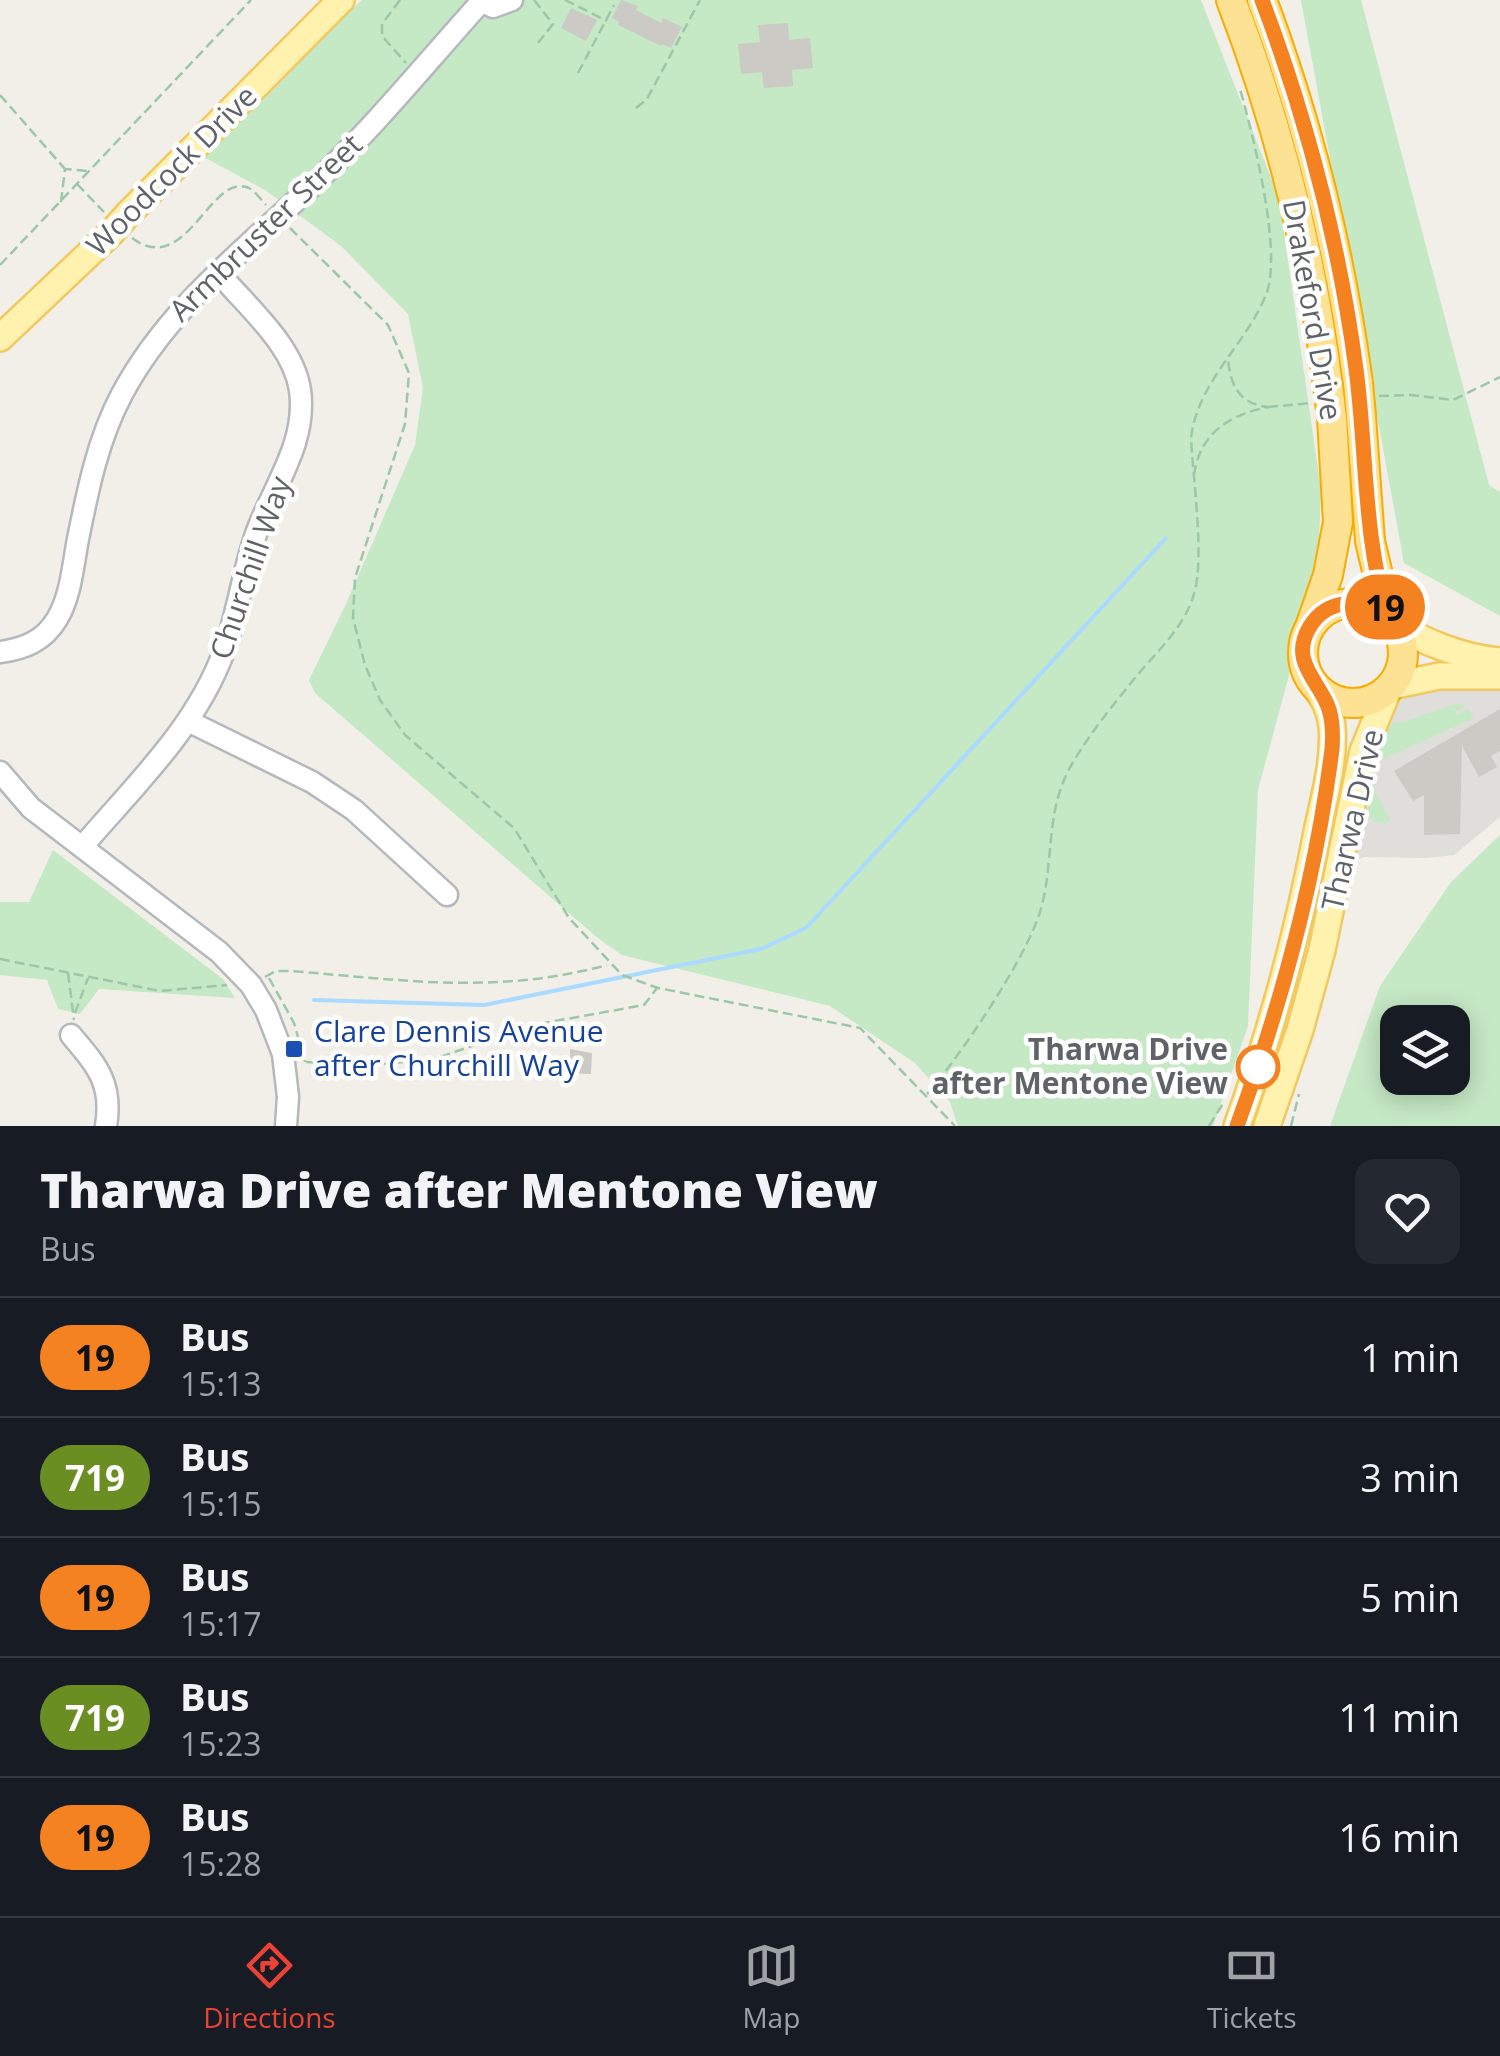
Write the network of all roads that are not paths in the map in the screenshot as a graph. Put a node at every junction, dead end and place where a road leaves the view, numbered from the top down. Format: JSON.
{"nodes":[{"id":1,"x":341,"y":0,"type":"edge"},
{"id":2,"x":512,"y":0,"type":"edge"},
{"id":3,"x":1231,"y":0,"type":"edge"},
{"id":4,"x":1262,"y":0,"type":"edge"},
{"id":5,"x":480,"y":1,"type":"edge"},
{"id":6,"x":218,"y":272,"type":"junction"},
{"id":7,"x":0,"y":338,"type":"edge"},
{"id":8,"x":1390,"y":620,"type":"junction"},
{"id":9,"x":1310,"y":626,"type":"junction"},
{"id":10,"x":0,"y":652,"type":"edge"},
{"id":11,"x":1500,"y":661,"type":"edge"},
{"id":12,"x":1500,"y":676,"type":"edge"},
{"id":13,"x":1314,"y":685,"type":"junction"},
{"id":14,"x":1390,"y":687,"type":"junction"},
{"id":15,"x":188,"y":721,"type":"junction"},
{"id":16,"x":0,"y":772,"type":"edge"},
{"id":17,"x":82,"y":847,"type":"junction"},
{"id":18,"x":447,"y":895,"type":"dead end"},
{"id":19,"x":73,"y":1026,"type":"road end"},
{"id":20,"x":106,"y":1126,"type":"edge"},
{"id":21,"x":286,"y":1126,"type":"edge"},
{"id":22,"x":1236,"y":1126,"type":"edge"},
{"id":23,"x":1267,"y":1126,"type":"edge"}],
"edges":[{"from":1,"to":7,"type":"main road","name":"Woodcock Drive"},
{"from":2,"to":5,"type":"street"},
{"from":3,"to":9,"type":"highway","name":"Drakeford Drive"},
{"from":4,"to":8,"type":"highway","name":"Drakeford Drive"},
{"from":5,"to":6,"type":"street","name":"Armbruster Street"},
{"from":6,"to":10,"type":"street","name":"Armbruster Street"},
{"from":6,"to":15,"type":"street","name":"Churchill Way"},
{"from":8,"to":9,"type":"highway"},
{"from":8,"to":11,"type":"main road"},
{"from":8,"to":14,"type":"highway"},
{"from":9,"to":13,"type":"highway"},
{"from":12,"to":14,"type":"main road"},
{"from":13,"to":14,"type":"highway"},
{"from":13,"to":22,"type":"main road","name":"Tharwa Drive"},
{"from":14,"to":23,"type":"main road","name":"Tharwa Drive"},
{"from":15,"to":17,"type":"street","name":"Churchill Way"},
{"from":15,"to":18,"type":"street"},
{"from":16,"to":17,"type":"street"},
{"from":17,"to":21,"type":"street"},
{"from":19,"to":20,"type":"street"}]}
